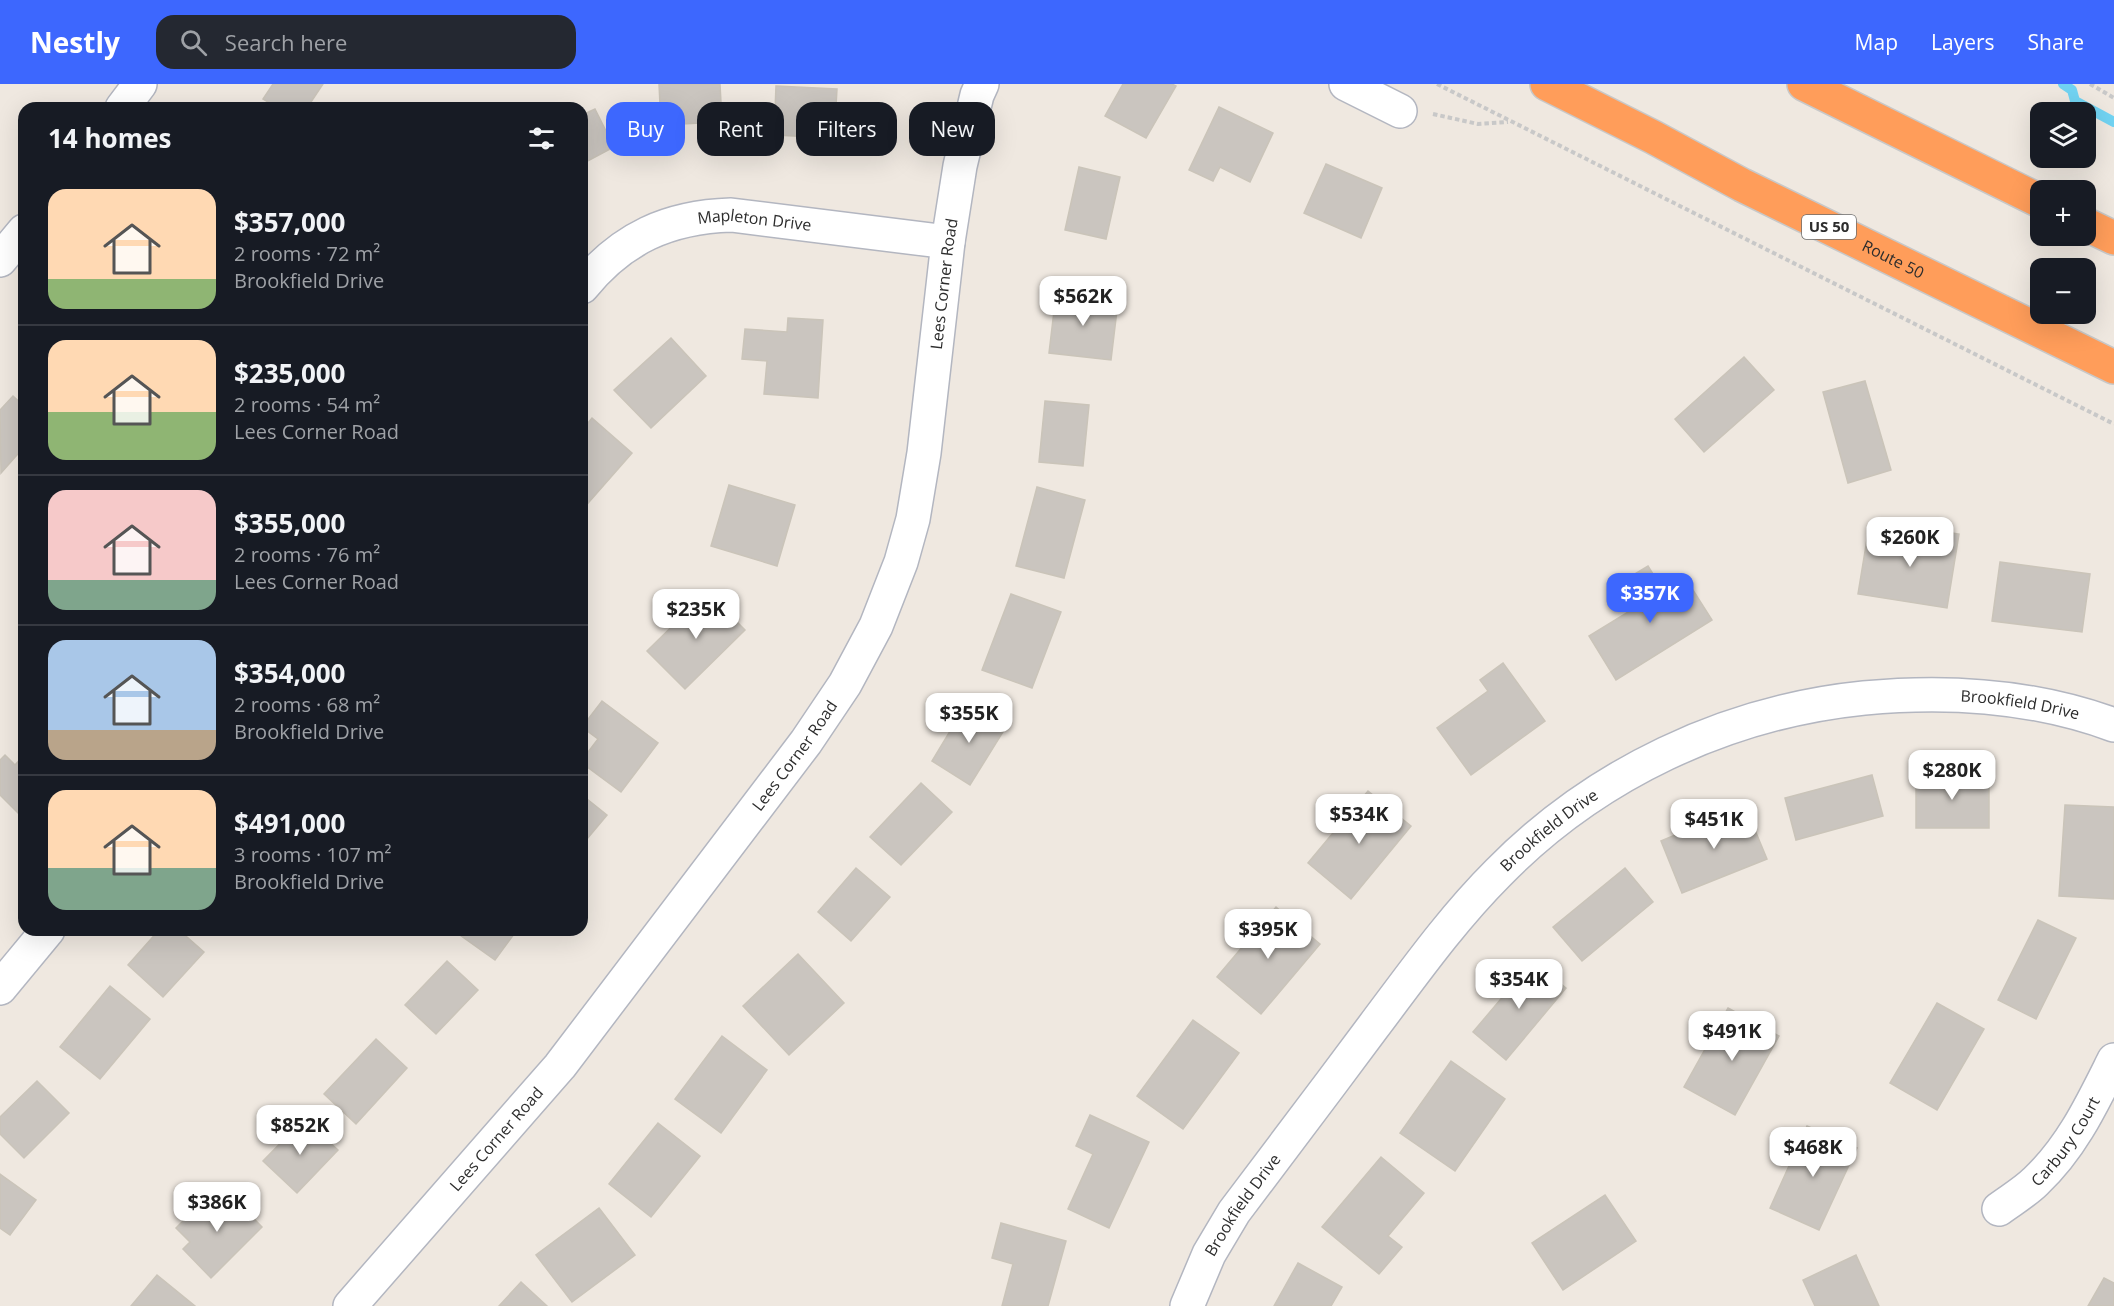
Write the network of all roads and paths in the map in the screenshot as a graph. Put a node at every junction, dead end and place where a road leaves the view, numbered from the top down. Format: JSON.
{"nodes":[{"id":1,"x":140,"y":84,"type":"edge"},
{"id":2,"x":982,"y":84,"type":"edge"},
{"id":3,"x":1346,"y":84,"type":"edge"},
{"id":4,"x":1437,"y":84,"type":"edge"},
{"id":5,"x":1547,"y":84,"type":"edge"},
{"id":6,"x":1804,"y":84,"type":"edge"},
{"id":7,"x":2090,"y":84,"type":"edge"},
{"id":8,"x":2114,"y":98,"type":"edge"},
{"id":9,"x":126,"y":102,"type":"edge"},
{"id":10,"x":1400,"y":111,"type":"joint"},
{"id":11,"x":1511,"y":121,"type":"junction"},
{"id":12,"x":2030,"y":196,"type":"edge"},
{"id":13,"x":2096,"y":229,"type":"edge"},
{"id":14,"x":18,"y":238,"type":"edge"},
{"id":15,"x":2114,"y":238,"type":"edge"},
{"id":16,"x":948,"y":242,"type":"junction"},
{"id":17,"x":0,"y":260,"type":"edge"},
{"id":18,"x":588,"y":279,"type":"edge"},
{"id":19,"x":2114,"y":367,"type":"edge"},
{"id":20,"x":2114,"y":424,"type":"edge"},
{"id":21,"x":2114,"y":725,"type":"edge"},
{"id":22,"x":43,"y":936,"type":"edge"},
{"id":23,"x":0,"y":988,"type":"edge"},
{"id":24,"x":2114,"y":1060,"type":"edge"},
{"id":25,"x":1999,"y":1209,"type":"dead end"},
{"id":26,"x":350,"y":1306,"type":"edge"},
{"id":27,"x":1187,"y":1306,"type":"edge"}],
"edges":[{"from":1,"to":9,"type":"street"},
{"from":2,"to":16,"type":"street","name":"Lees Corner Road"},
{"from":3,"to":10,"type":"street"},
{"from":4,"to":11,"type":"path"},
{"from":5,"to":19,"type":"highway","name":"Route 50","number":"US 50"},
{"from":6,"to":12,"type":"highway"},
{"from":7,"to":8,"type":"path"},
{"from":10,"to":11,"type":"path"},
{"from":11,"to":20,"type":"path"},
{"from":13,"to":15,"type":"highway"},
{"from":14,"to":17,"type":"street"},
{"from":16,"to":18,"type":"street","name":"Mapleton Drive"},
{"from":16,"to":26,"type":"street","name":"Lees Corner Road"},
{"from":21,"to":27,"type":"street","name":"Brookfield Drive"},
{"from":22,"to":23,"type":"street"},
{"from":24,"to":25,"type":"street","name":"Carbury Court"}]}
